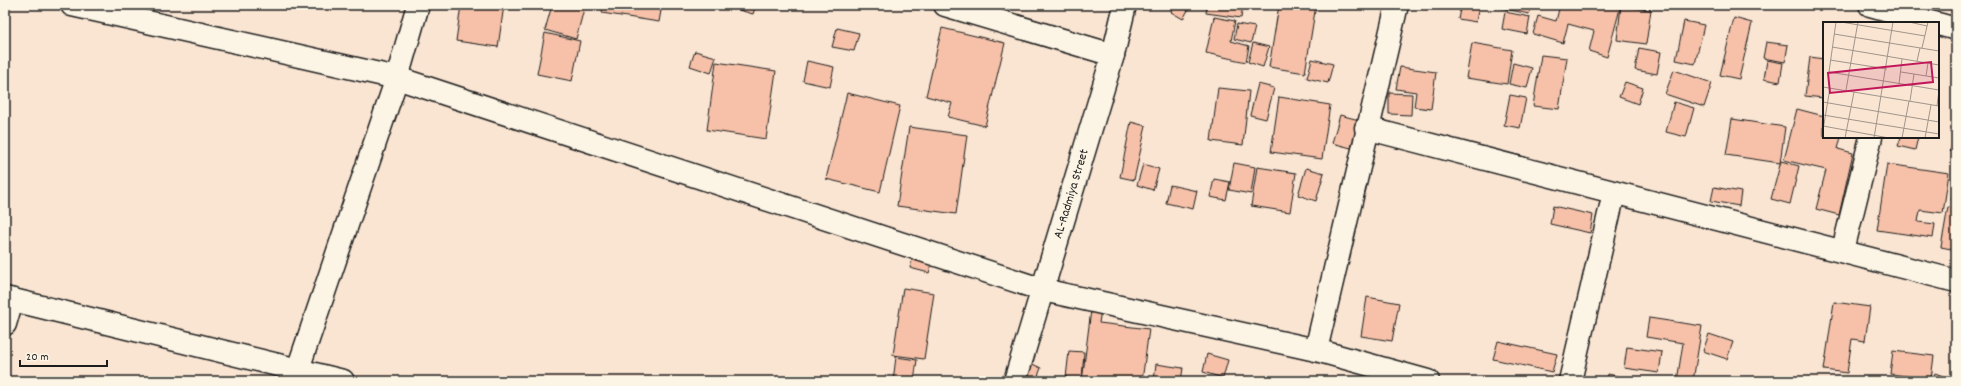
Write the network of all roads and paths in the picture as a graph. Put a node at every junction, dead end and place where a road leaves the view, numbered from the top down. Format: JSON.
{"nodes":[{"id":1,"x":72,"y":5,"type":"edge"},
{"id":2,"x":418,"y":5,"type":"edge"},
{"id":3,"x":945,"y":5,"type":"edge"},
{"id":4,"x":1125,"y":5,"type":"edge"},
{"id":5,"x":1397,"y":5,"type":"edge"},
{"id":6,"x":1870,"y":5,"type":"edge"},
{"id":7,"x":1901,"y":19,"type":"edge"},
{"id":8,"x":1926,"y":22,"type":"edge"},
{"id":9,"x":1939,"y":24,"type":"edge"},
{"id":10,"x":1956,"y":29,"type":"edge"},
{"id":11,"x":1113,"y":55,"type":"junction"},
{"id":12,"x":397,"y":78,"type":"junction"},
{"id":13,"x":1366,"y":128,"type":"junction"},
{"id":14,"x":1871,"y":138,"type":"edge"},
{"id":15,"x":1614,"y":193,"type":"junction"},
{"id":16,"x":1843,"y":250,"type":"junction"},
{"id":17,"x":1956,"y":280,"type":"edge"},
{"id":18,"x":1043,"y":290,"type":"junction"},
{"id":19,"x":8,"y":299,"type":"edge"},
{"id":20,"x":5,"y":324,"type":"edge"},
{"id":21,"x":1316,"y":350,"type":"junction"},
{"id":22,"x":298,"y":369,"type":"junction"},
{"id":23,"x":343,"y":381,"type":"edge"},
{"id":24,"x":1015,"y":381,"type":"edge"},
{"id":25,"x":1428,"y":381,"type":"edge"},
{"id":26,"x":1570,"y":381,"type":"edge"}],
"edges":[{"from":1,"to":12,"type":"street"},
{"from":2,"to":12,"type":"street"},
{"from":3,"to":11,"type":"street"},
{"from":4,"to":11,"type":"street","name":"AL-Radmiya Street"},
{"from":5,"to":13,"type":"street"},
{"from":6,"to":7,"type":"street"},
{"from":7,"to":8,"type":"street"},
{"from":9,"to":10,"type":"street"},
{"from":11,"to":18,"type":"street","name":"AL-Radmiya Street"},
{"from":12,"to":18,"type":"street"},
{"from":12,"to":22,"type":"street"},
{"from":13,"to":15,"type":"street"},
{"from":13,"to":21,"type":"street"},
{"from":14,"to":16,"type":"street"},
{"from":15,"to":16,"type":"street"},
{"from":15,"to":26,"type":"street"},
{"from":16,"to":17,"type":"street"},
{"from":18,"to":21,"type":"street"},
{"from":18,"to":24,"type":"street","name":"AL-Radmiya Street"},
{"from":19,"to":20,"type":"street"},
{"from":19,"to":22,"type":"street"},
{"from":21,"to":25,"type":"street"},
{"from":22,"to":23,"type":"street"}]}
